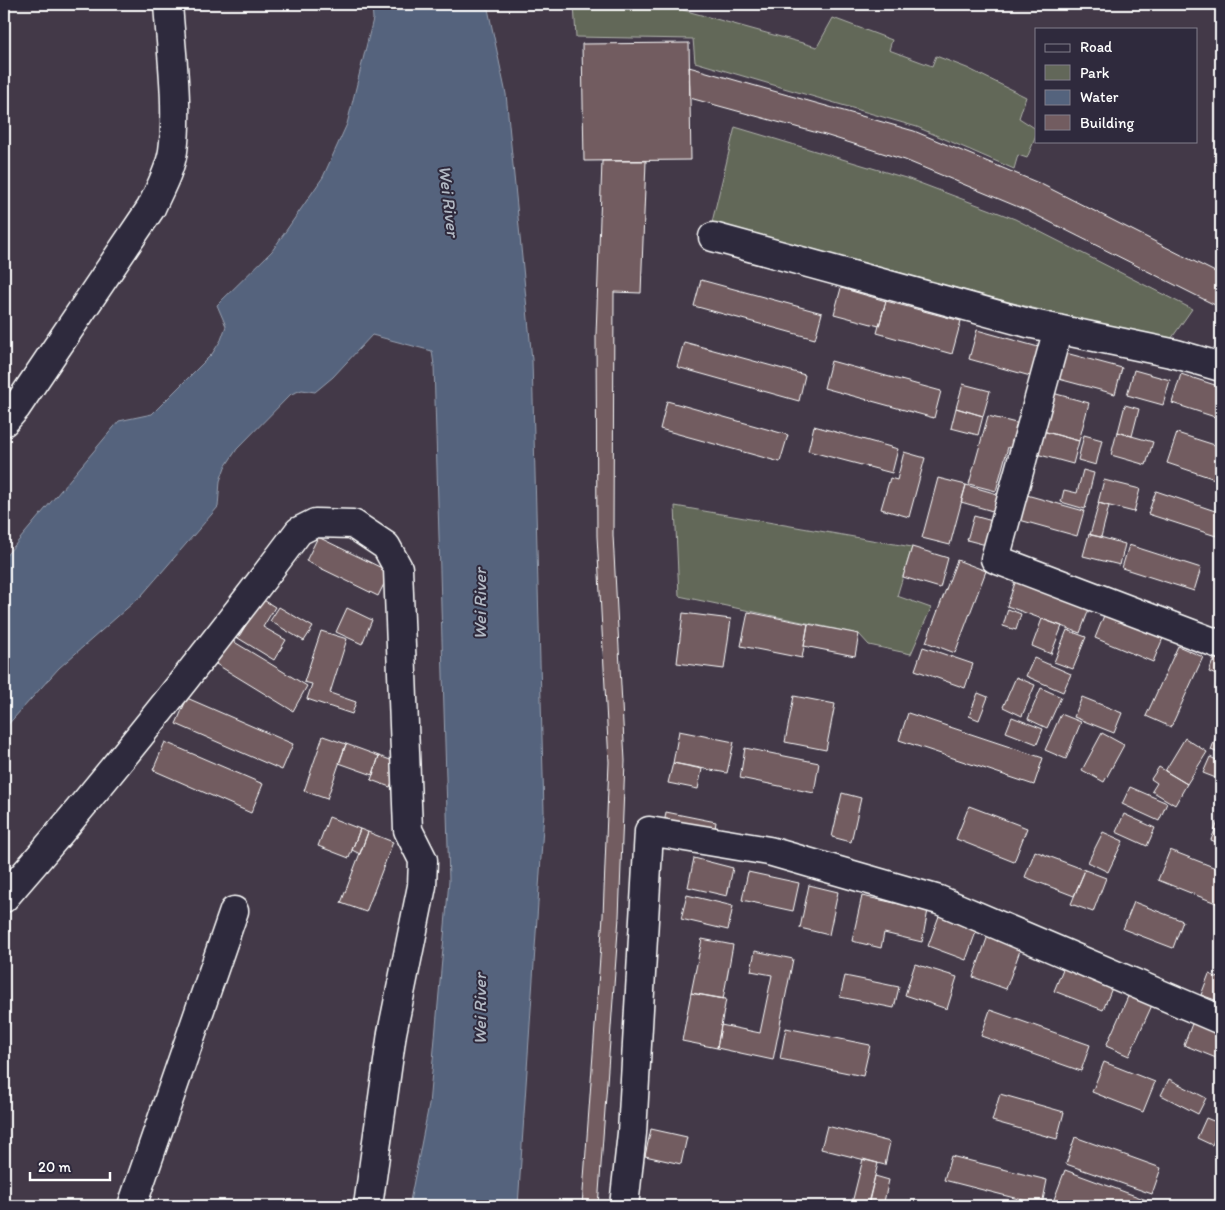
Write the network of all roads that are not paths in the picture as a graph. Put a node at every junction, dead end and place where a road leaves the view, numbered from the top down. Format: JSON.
{"nodes":[{"id":1,"x":168,"y":4,"type":"edge"},
{"id":2,"x":713,"y":237,"type":"dead end"},
{"id":3,"x":1058,"y":329,"type":"junction"},
{"id":4,"x":1221,"y":367,"type":"edge"},
{"id":5,"x":4,"y":422,"type":"edge"},
{"id":6,"x":1221,"y":645,"type":"edge"},
{"id":7,"x":4,"y":898,"type":"edge"},
{"id":8,"x":234,"y":911,"type":"dead end"},
{"id":9,"x":1221,"y":1020,"type":"edge"},
{"id":10,"x":132,"y":1206,"type":"edge"},
{"id":11,"x":368,"y":1206,"type":"edge"},
{"id":12,"x":624,"y":1206,"type":"edge"}],
"edges":[{"from":1,"to":5,"type":"street"},
{"from":2,"to":3,"type":"street"},
{"from":3,"to":4,"type":"street"},
{"from":3,"to":6,"type":"street"},
{"from":7,"to":11,"type":"street"},
{"from":8,"to":10,"type":"street"},
{"from":9,"to":12,"type":"street"}]}
